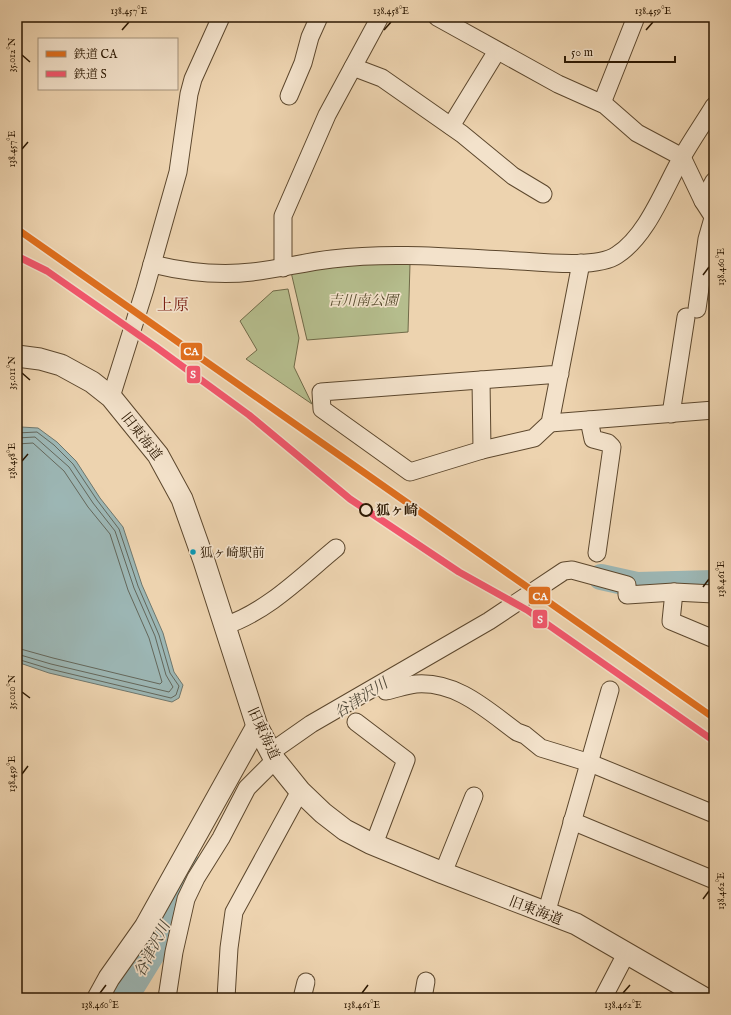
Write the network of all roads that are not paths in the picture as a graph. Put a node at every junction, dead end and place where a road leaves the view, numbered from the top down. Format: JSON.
{"nodes":[{"id":1,"x":221,"y":17,"type":"edge"},
{"id":2,"x":319,"y":17,"type":"edge"},
{"id":3,"x":380,"y":17,"type":"edge"},
{"id":4,"x":437,"y":17,"type":"edge"},
{"id":5,"x":636,"y":17,"type":"edge"},
{"id":6,"x":498,"y":50,"type":"junction"},
{"id":7,"x":353,"y":67,"type":"junction"},
{"id":8,"x":289,"y":96,"type":"dead end"},
{"id":9,"x":602,"y":103,"type":"junction"},
{"id":10,"x":714,"y":106,"type":"edge"},
{"id":11,"x":451,"y":126,"type":"junction"},
{"id":12,"x":682,"y":157,"type":"junction"},
{"id":13,"x":714,"y":181,"type":"edge"},
{"id":14,"x":543,"y":194,"type":"dead end"},
{"id":15,"x":703,"y":201,"type":"junction"},
{"id":16,"x":713,"y":218,"type":"edge"},
{"id":17,"x":581,"y":263,"type":"junction"},
{"id":18,"x":152,"y":264,"type":"junction"},
{"id":19,"x":283,"y":268,"type":"junction"},
{"id":20,"x":17,"y":356,"type":"edge"},
{"id":21,"x":560,"y":374,"type":"junction"},
{"id":22,"x":481,"y":380,"type":"junction"},
{"id":23,"x":111,"y":397,"type":"junction"},
{"id":24,"x":714,"y":410,"type":"edge"},
{"id":25,"x":671,"y":414,"type":"junction"},
{"id":26,"x":589,"y":420,"type":"junction"},
{"id":27,"x":550,"y":423,"type":"junction"},
{"id":28,"x":482,"y":450,"type":"junction"},
{"id":29,"x":336,"y":548,"type":"dead end"},
{"id":30,"x":597,"y":553,"type":"dead end"},
{"id":31,"x":674,"y":592,"type":"junction"},
{"id":32,"x":714,"y":594,"type":"edge"},
{"id":33,"x":224,"y":626,"type":"junction"},
{"id":34,"x":714,"y":639,"type":"edge"},
{"id":35,"x":382,"y":684,"type":"junction"},
{"id":36,"x":610,"y":690,"type":"dead end"},
{"id":37,"x":356,"y":722,"type":"dead end"},
{"id":38,"x":257,"y":726,"type":"junction"},
{"id":39,"x":273,"y":756,"type":"junction"},
{"id":40,"x":590,"y":763,"type":"junction"},
{"id":41,"x":300,"y":791,"type":"junction"},
{"id":42,"x":474,"y":796,"type":"dead end"},
{"id":43,"x":714,"y":814,"type":"edge"},
{"id":44,"x":572,"y":821,"type":"junction"},
{"id":45,"x":374,"y":844,"type":"junction"},
{"id":46,"x":443,"y":873,"type":"junction"},
{"id":47,"x":714,"y":880,"type":"edge"},
{"id":48,"x":546,"y":914,"type":"junction"},
{"id":49,"x":626,"y":954,"type":"junction"},
{"id":50,"x":426,"y":981,"type":"dead end"},
{"id":51,"x":98,"y":998,"type":"edge"},
{"id":52,"x":167,"y":998,"type":"edge"},
{"id":53,"x":226,"y":998,"type":"edge"},
{"id":54,"x":423,"y":998,"type":"edge"},
{"id":55,"x":603,"y":998,"type":"edge"},
{"id":56,"x":704,"y":998,"type":"edge"}],
"edges":[{"from":1,"to":18,"type":"street"},
{"from":2,"to":8,"type":"street"},
{"from":3,"to":7,"type":"street"},
{"from":4,"to":6,"type":"street"},
{"from":5,"to":9,"type":"street"},
{"from":6,"to":9,"type":"street"},
{"from":6,"to":11,"type":"street"},
{"from":7,"to":11,"type":"street"},
{"from":7,"to":19,"type":"street"},
{"from":9,"to":12,"type":"street"},
{"from":10,"to":12,"type":"street"},
{"from":11,"to":14,"type":"street"},
{"from":12,"to":15,"type":"street"},
{"from":12,"to":17,"type":"street"},
{"from":13,"to":15,"type":"street"},
{"from":15,"to":16,"type":"street"},
{"from":16,"to":25,"type":"street"},
{"from":17,"to":19,"type":"street"},
{"from":17,"to":21,"type":"street"},
{"from":18,"to":19,"type":"street"},
{"from":18,"to":23,"type":"street"},
{"from":20,"to":23,"type":"street","name":"旧東海道"},
{"from":21,"to":22,"type":"street"},
{"from":21,"to":27,"type":"street"},
{"from":22,"to":28,"type":"street"},
{"from":22,"to":28,"type":"street"},
{"from":23,"to":33,"type":"street","name":"旧東海道"},
{"from":24,"to":25,"type":"street"},
{"from":25,"to":26,"type":"street"},
{"from":26,"to":27,"type":"street"},
{"from":26,"to":30,"type":"street"},
{"from":27,"to":28,"type":"street"},
{"from":29,"to":33,"type":"street"},
{"from":31,"to":32,"type":"street"},
{"from":31,"to":34,"type":"street"},
{"from":31,"to":35,"type":"street"},
{"from":33,"to":38,"type":"street","name":"旧東海道"},
{"from":35,"to":39,"type":"street"},
{"from":35,"to":40,"type":"street"},
{"from":36,"to":40,"type":"street"},
{"from":37,"to":45,"type":"street"},
{"from":38,"to":39,"type":"street","name":"旧東海道"},
{"from":38,"to":51,"type":"street"},
{"from":39,"to":41,"type":"street","name":"旧東海道"},
{"from":39,"to":52,"type":"street"},
{"from":40,"to":43,"type":"street"},
{"from":40,"to":44,"type":"street"},
{"from":41,"to":45,"type":"street","name":"旧東海道"},
{"from":41,"to":53,"type":"street"},
{"from":42,"to":46,"type":"street"},
{"from":44,"to":47,"type":"street"},
{"from":44,"to":48,"type":"street"},
{"from":45,"to":46,"type":"street","name":"旧東海道"},
{"from":46,"to":48,"type":"street","name":"旧東海道"},
{"from":48,"to":49,"type":"street","name":"旧東海道"},
{"from":49,"to":55,"type":"street"},
{"from":49,"to":56,"type":"street","name":"旧東海道"},
{"from":50,"to":54,"type":"street"}]}
